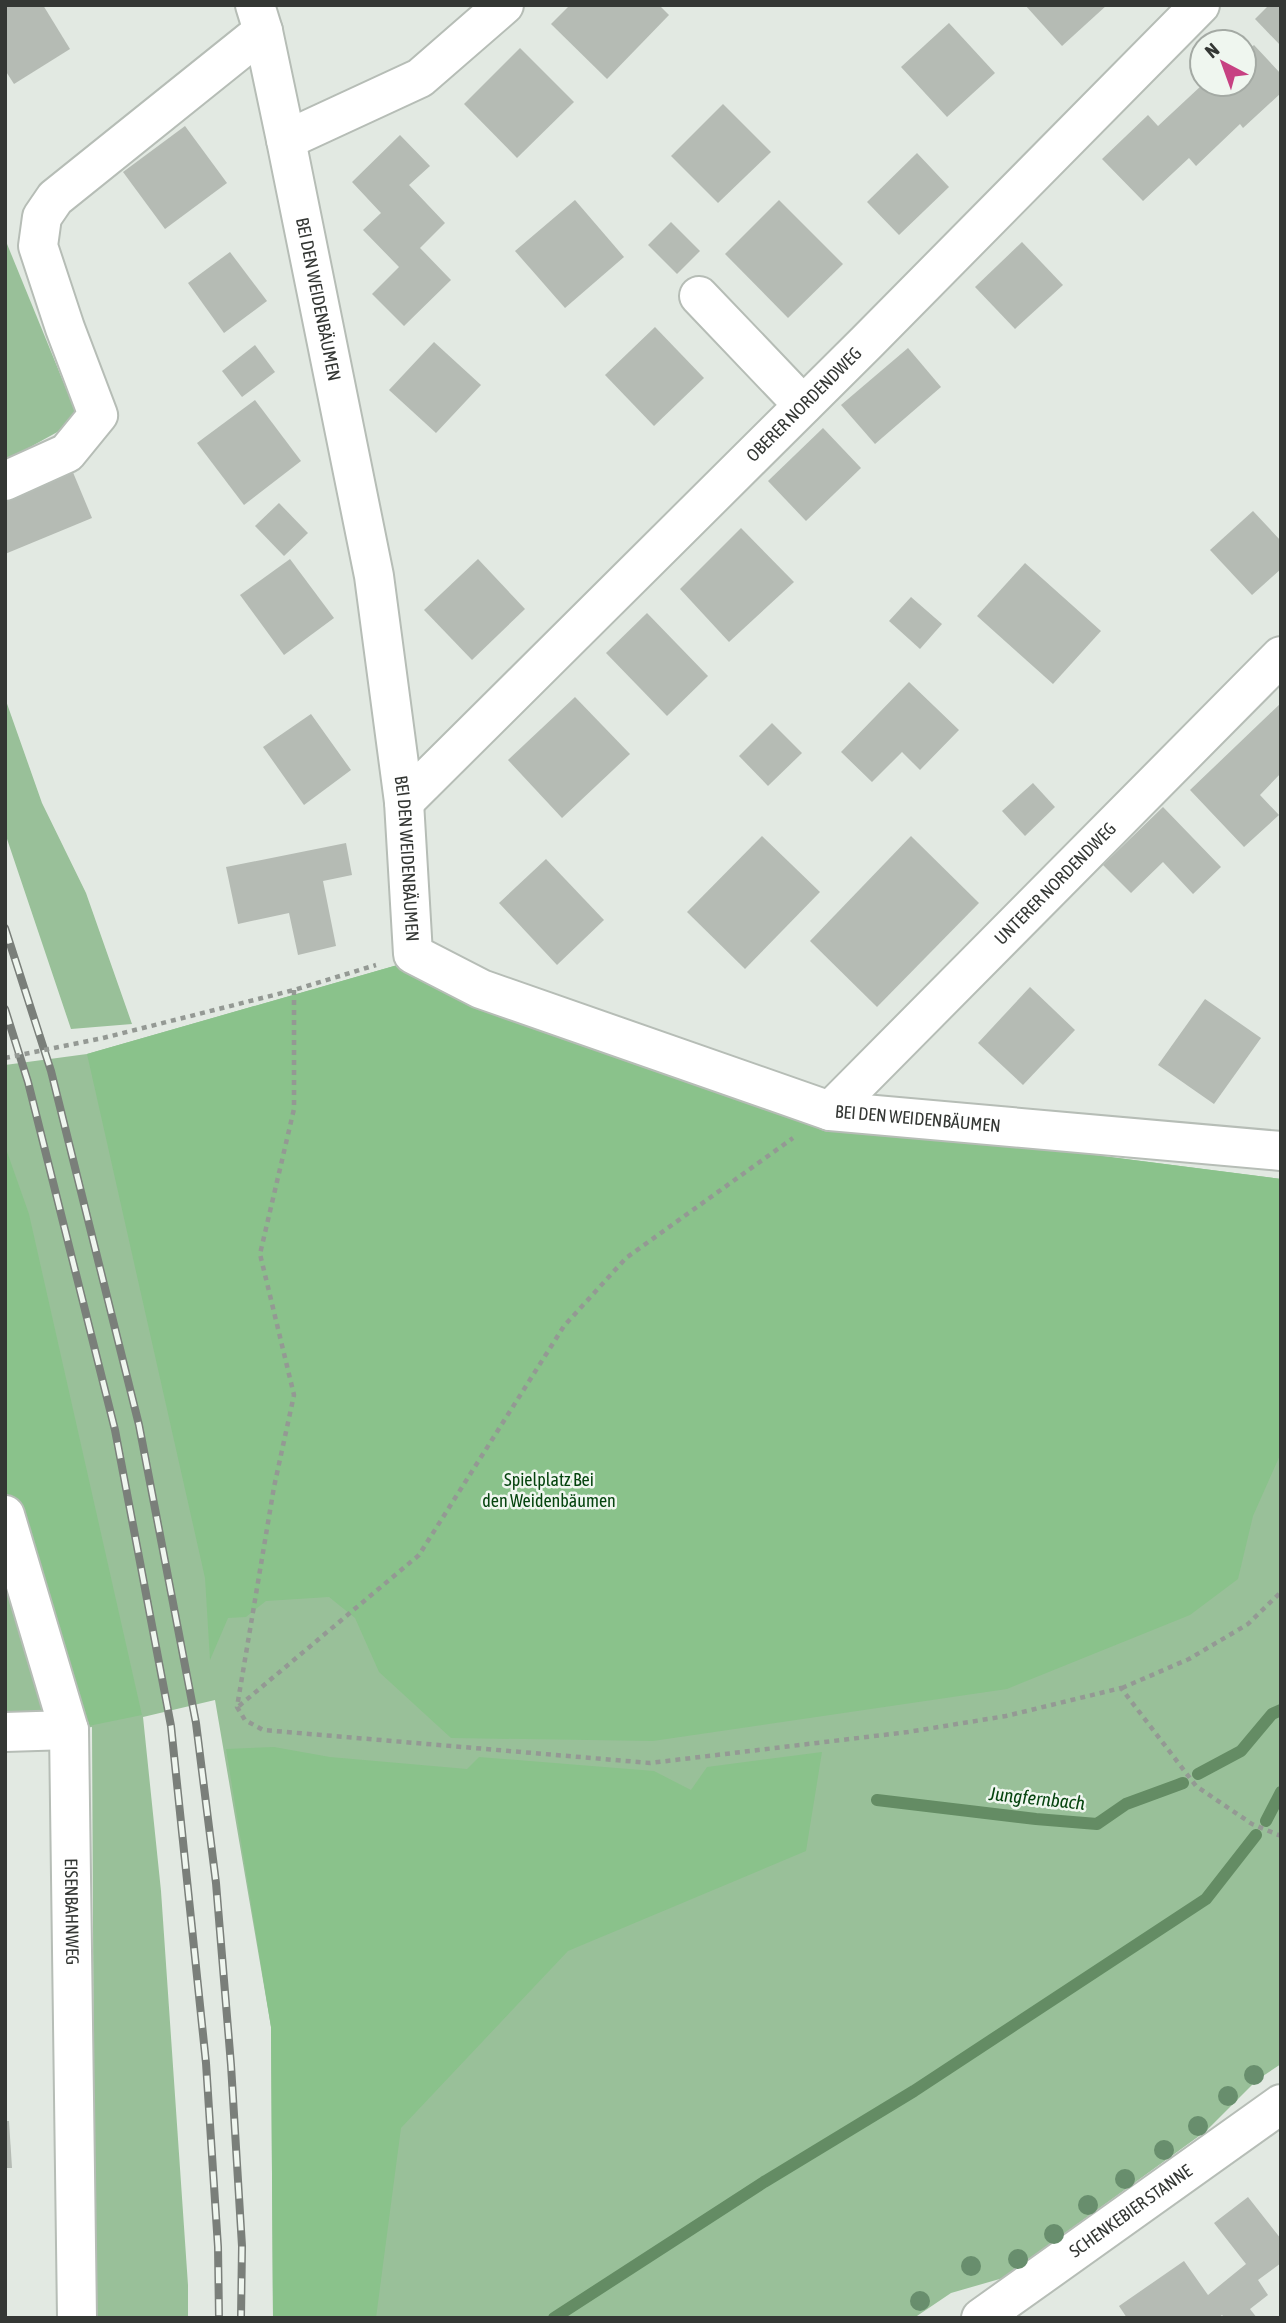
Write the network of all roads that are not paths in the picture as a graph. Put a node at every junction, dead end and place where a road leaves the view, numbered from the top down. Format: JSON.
{"nodes":[{"id":1,"x":504,"y":5,"type":"edge"},
{"id":2,"x":1199,"y":5,"type":"edge"},
{"id":3,"x":259,"y":18,"type":"edge"},
{"id":4,"x":286,"y":140,"type":"junction"},
{"id":5,"x":699,"y":296,"type":"dead end"},
{"id":6,"x":803,"y":405,"type":"junction"},
{"id":7,"x":5,"y":481,"type":"edge"},
{"id":8,"x":1281,"y":656,"type":"edge"},
{"id":9,"x":404,"y":802,"type":"junction"},
{"id":10,"x":830,"y":1111,"type":"junction"},
{"id":11,"x":1281,"y":1151,"type":"edge"},
{"id":12,"x":5,"y":1516,"type":"edge"},
{"id":13,"x":69,"y":1730,"type":"junction"},
{"id":14,"x":5,"y":1732,"type":"edge"},
{"id":15,"x":1281,"y":2104,"type":"edge"},
{"id":16,"x":77,"y":2318,"type":"edge"},
{"id":17,"x":981,"y":2318,"type":"edge"}],
"edges":[{"from":1,"to":4,"type":"street"},
{"from":2,"to":6,"type":"street","name":"OBERER NORDENDWEG"},
{"from":3,"to":4,"type":"street","name":"BEI DEN WEIDENBÄUMEN"},
{"from":3,"to":7,"type":"street"},
{"from":4,"to":9,"type":"street","name":"BEI DEN WEIDENBÄUMEN"},
{"from":5,"to":6,"type":"street"},
{"from":6,"to":9,"type":"street","name":"OBERER NORDENDWEG"},
{"from":8,"to":10,"type":"street","name":"UNTERER NORDENDWEG"},
{"from":9,"to":10,"type":"street","name":"BEI DEN WEIDENBÄUMEN"},
{"from":10,"to":11,"type":"street","name":"BEI DEN WEIDENBÄUMEN"},
{"from":12,"to":13,"type":"street","name":"EISENBAHNWEG"},
{"from":13,"to":14,"type":"street"},
{"from":13,"to":16,"type":"street","name":"EISENBAHNWEG"},
{"from":15,"to":17,"type":"street","name":"SCHENKEBIER STANNE"}]}
